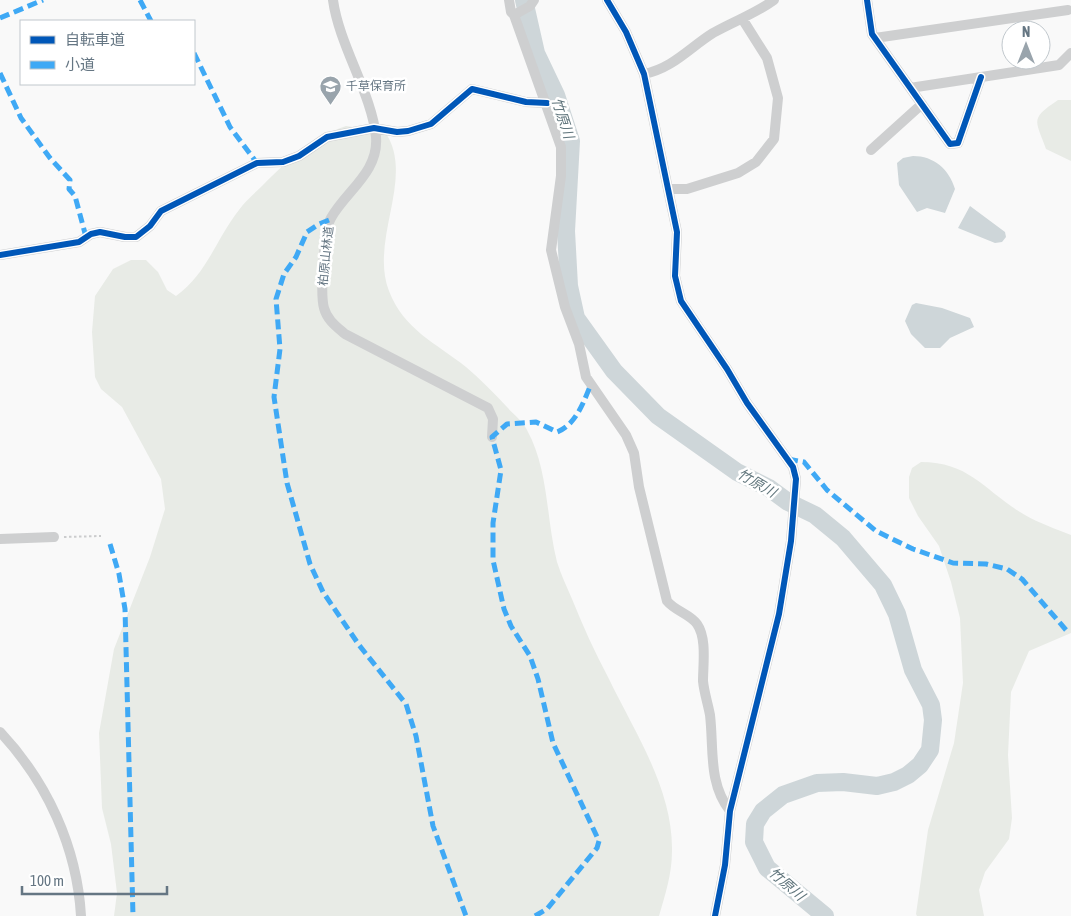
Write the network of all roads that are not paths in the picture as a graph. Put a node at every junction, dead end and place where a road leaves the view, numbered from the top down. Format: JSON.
{"nodes":[{"id":1,"x":333,"y":0,"type":"edge"},
{"id":2,"x":509,"y":0,"type":"edge"},
{"id":3,"x":607,"y":0,"type":"edge"},
{"id":4,"x":774,"y":0,"type":"edge"},
{"id":5,"x":868,"y":0,"type":"edge"},
{"id":6,"x":1061,"y":0,"type":"edge"},
{"id":7,"x":532,"y":3,"type":"edge"},
{"id":8,"x":1069,"y":11,"type":"edge"},
{"id":9,"x":515,"y":14,"type":"junction"},
{"id":10,"x":743,"y":20,"type":"junction"},
{"id":11,"x":875,"y":38,"type":"junction"},
{"id":12,"x":1071,"y":53,"type":"edge"},
{"id":13,"x":644,"y":74,"type":"junction"},
{"id":14,"x":980,"y":77,"type":"junction"},
{"id":15,"x":910,"y":88,"type":"junction"},
{"id":16,"x":547,"y":103,"type":"junction"},
{"id":17,"x":922,"y":104,"type":"junction"},
{"id":18,"x":374,"y":128,"type":"junction"},
{"id":19,"x":871,"y":150,"type":"dead end"},
{"id":20,"x":668,"y":189,"type":"junction"},
{"id":21,"x":0,"y":255,"type":"edge"},
{"id":22,"x":492,"y":437,"type":"dead end"},
{"id":23,"x":54,"y":537,"type":"road end"},
{"id":24,"x":0,"y":539,"type":"edge"},
{"id":25,"x":0,"y":732,"type":"edge"},
{"id":26,"x":730,"y":811,"type":"junction"},
{"id":27,"x":81,"y":916,"type":"edge"},
{"id":28,"x":715,"y":916,"type":"edge"}],
"edges":[{"from":1,"to":18,"type":"street","name":"柏原山林道"},
{"from":2,"to":9,"type":"street"},
{"from":3,"to":13,"type":"street"},
{"from":4,"to":10,"type":"street"},
{"from":5,"to":11,"type":"street"},
{"from":6,"to":8,"type":"street"},
{"from":7,"to":9,"type":"street"},
{"from":8,"to":11,"type":"street"},
{"from":9,"to":16,"type":"street"},
{"from":10,"to":13,"type":"street"},
{"from":10,"to":20,"type":"street"},
{"from":11,"to":15,"type":"street"},
{"from":12,"to":14,"type":"street"},
{"from":13,"to":20,"type":"street"},
{"from":14,"to":15,"type":"street"},
{"from":14,"to":17,"type":"street"},
{"from":15,"to":17,"type":"street"},
{"from":16,"to":18,"type":"street"},
{"from":16,"to":26,"type":"street"},
{"from":17,"to":19,"type":"street"},
{"from":18,"to":21,"type":"street"},
{"from":18,"to":22,"type":"street","name":"柏原山林道"},
{"from":20,"to":26,"type":"street"},
{"from":23,"to":24,"type":"street"},
{"from":25,"to":27,"type":"street"},
{"from":26,"to":28,"type":"street"}]}
